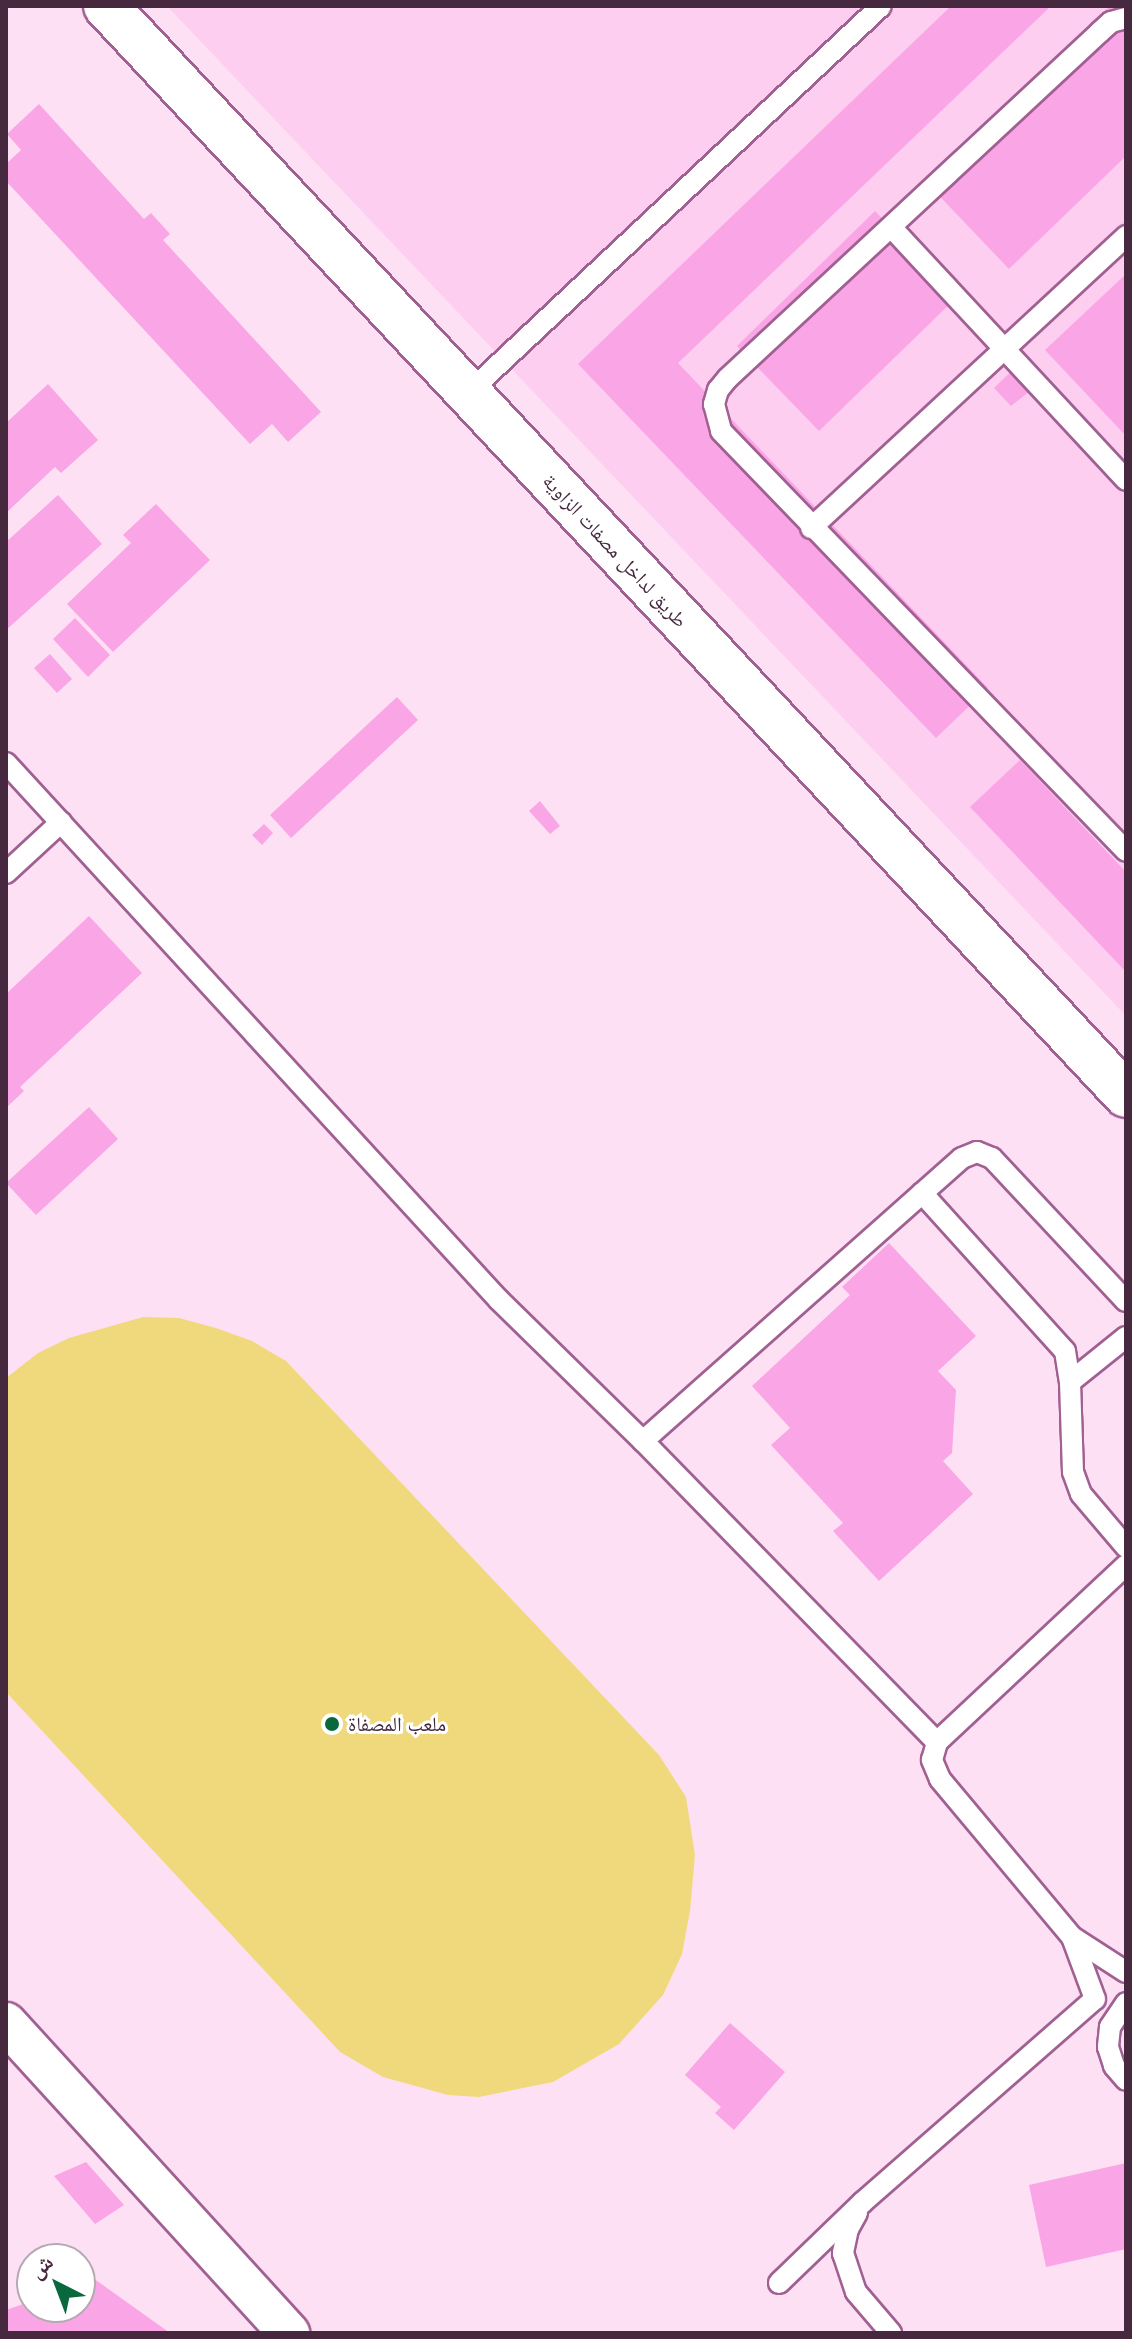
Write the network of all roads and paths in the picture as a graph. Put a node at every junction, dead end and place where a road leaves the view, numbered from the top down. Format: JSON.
{"nodes":[{"id":1,"x":106,"y":6,"type":"edge"},
{"id":2,"x":874,"y":8,"type":"edge"},
{"id":3,"x":1126,"y":18,"type":"edge"},
{"id":4,"x":891,"y":227,"type":"junction"},
{"id":5,"x":1126,"y":236,"type":"edge"},
{"id":6,"x":1003,"y":350,"type":"junction"},
{"id":7,"x":467,"y":394,"type":"junction"},
{"id":8,"x":1126,"y":480,"type":"edge"},
{"id":9,"x":811,"y":528,"type":"junction"},
{"id":10,"x":6,"y":763,"type":"edge"},
{"id":11,"x":61,"y":822,"type":"junction"},
{"id":12,"x":1126,"y":851,"type":"edge"},
{"id":13,"x":6,"y":873,"type":"edge"},
{"id":14,"x":1126,"y":1095,"type":"edge"},
{"id":15,"x":922,"y":1193,"type":"junction"},
{"id":16,"x":1126,"y":1301,"type":"edge"},
{"id":17,"x":1126,"y":1337,"type":"edge"},
{"id":18,"x":1070,"y":1382,"type":"junction"},
{"id":19,"x":643,"y":1441,"type":"junction"},
{"id":20,"x":1126,"y":1547,"type":"edge"},
{"id":21,"x":1126,"y":1565,"type":"edge"},
{"id":22,"x":937,"y":1742,"type":"junction"},
{"id":23,"x":1072,"y":1937,"type":"junction"},
{"id":24,"x":1126,"y":1972,"type":"edge"},
{"id":25,"x":1095,"y":1999,"type":"junction"},
{"id":26,"x":1126,"y":2003,"type":"edge"},
{"id":27,"x":6,"y":2023,"type":"edge"},
{"id":28,"x":1108,"y":2047,"type":"junction"},
{"id":29,"x":1126,"y":2080,"type":"edge"},
{"id":30,"x":863,"y":2202,"type":"junction"},
{"id":31,"x":779,"y":2283,"type":"dead end"},
{"id":32,"x":289,"y":2333,"type":"edge"},
{"id":33,"x":891,"y":2333,"type":"edge"}],
"edges":[{"from":1,"to":7,"type":"street","name":"طريق لداخل مصفات الزاوية"},
{"from":2,"to":7,"type":"lane"},
{"from":3,"to":4,"type":"lane"},
{"from":4,"to":6,"type":"lane"},
{"from":4,"to":9,"type":"lane"},
{"from":5,"to":6,"type":"lane"},
{"from":6,"to":8,"type":"lane"},
{"from":6,"to":9,"type":"lane"},
{"from":7,"to":14,"type":"street","name":"طريق لداخل مصفات الزاوية"},
{"from":9,"to":12,"type":"lane"},
{"from":10,"to":11,"type":"lane"},
{"from":11,"to":13,"type":"lane"},
{"from":11,"to":19,"type":"lane"},
{"from":15,"to":16,"type":"lane"},
{"from":15,"to":18,"type":"lane"},
{"from":15,"to":19,"type":"lane"},
{"from":17,"to":18,"type":"lane"},
{"from":18,"to":20,"type":"lane"},
{"from":19,"to":22,"type":"lane"},
{"from":21,"to":22,"type":"lane"},
{"from":22,"to":23,"type":"lane"},
{"from":23,"to":24,"type":"lane"},
{"from":23,"to":25,"type":"lane"},
{"from":25,"to":28,"type":"lane"},
{"from":25,"to":30,"type":"lane"},
{"from":26,"to":28,"type":"lane"},
{"from":27,"to":32,"type":"street"},
{"from":28,"to":29,"type":"lane"},
{"from":30,"to":31,"type":"lane"},
{"from":30,"to":33,"type":"lane"}]}
